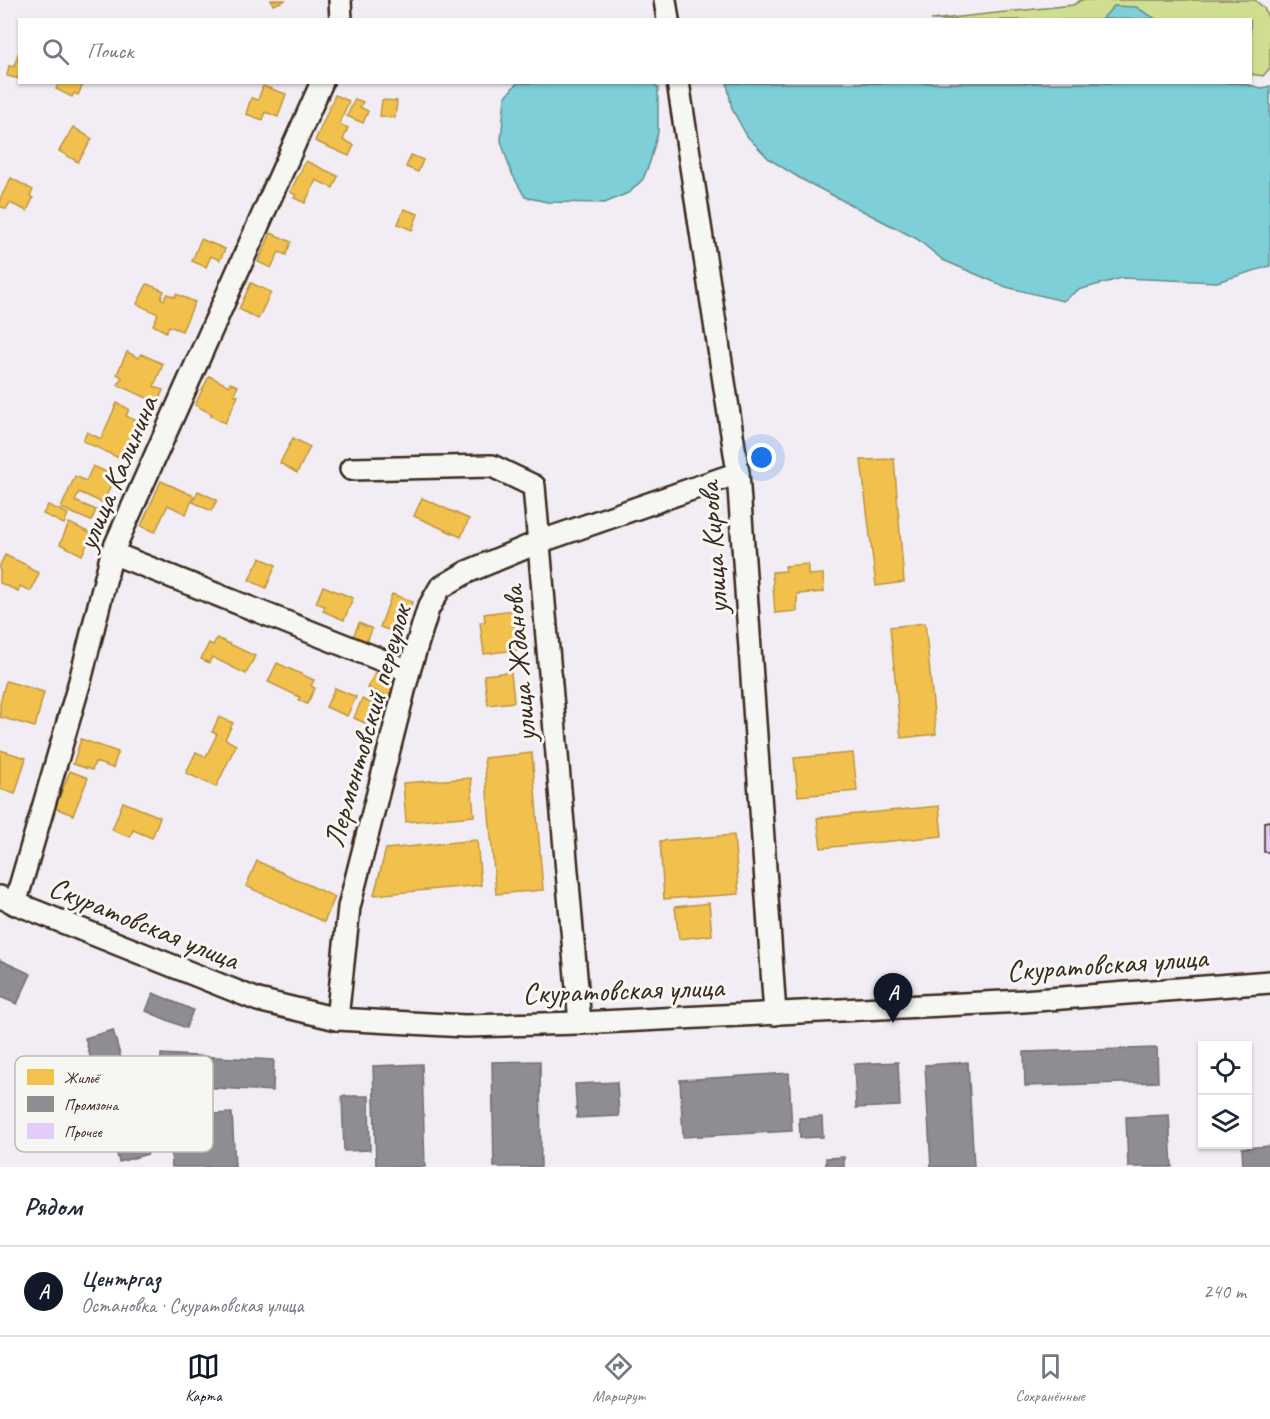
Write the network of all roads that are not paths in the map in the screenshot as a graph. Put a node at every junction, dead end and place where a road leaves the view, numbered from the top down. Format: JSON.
{"nodes":[{"id":1,"x":340,"y":0,"type":"edge"},
{"id":2,"x":665,"y":0,"type":"edge"},
{"id":3,"x":341,"y":18,"type":"edge"},
{"id":4,"x":668,"y":18,"type":"edge"},
{"id":5,"x":321,"y":84,"type":"edge"},
{"id":6,"x":678,"y":84,"type":"edge"},
{"id":7,"x":351,"y":469,"type":"dead end"},
{"id":8,"x":738,"y":473,"type":"junction"},
{"id":9,"x":539,"y":542,"type":"junction"},
{"id":10,"x":112,"y":553,"type":"junction"},
{"id":11,"x":410,"y":672,"type":"junction"},
{"id":12,"x":7,"y":900,"type":"edge"},
{"id":13,"x":1270,"y":982,"type":"edge"},
{"id":14,"x":775,"y":1014,"type":"junction"},
{"id":15,"x":337,"y":1019,"type":"junction"},
{"id":16,"x":580,"y":1023,"type":"junction"}],
"edges":[{"from":1,"to":3,"type":"street"},
{"from":2,"to":4,"type":"street"},
{"from":5,"to":10,"type":"street","name":"улица Калинина"},
{"from":6,"to":8,"type":"street","name":"улица Кирова"},
{"from":7,"to":9,"type":"street","name":"улица Жданова"},
{"from":8,"to":9,"type":"street","name":"Лермонтовский переулок"},
{"from":8,"to":14,"type":"street","name":"улица Кирова"},
{"from":9,"to":11,"type":"street","name":"Лермонтовский переулок"},
{"from":9,"to":16,"type":"street","name":"улица Жданова"},
{"from":10,"to":11,"type":"street"},
{"from":10,"to":12,"type":"street","name":"улица Калинина"},
{"from":11,"to":15,"type":"street","name":"Лермонтовский переулок"},
{"from":12,"to":15,"type":"street","name":"Скуратовская улица"},
{"from":13,"to":14,"type":"street","name":"Скуратовская улица"},
{"from":14,"to":16,"type":"street","name":"Скуратовская улица"},
{"from":15,"to":16,"type":"street","name":"Скуратовская улица"}]}
